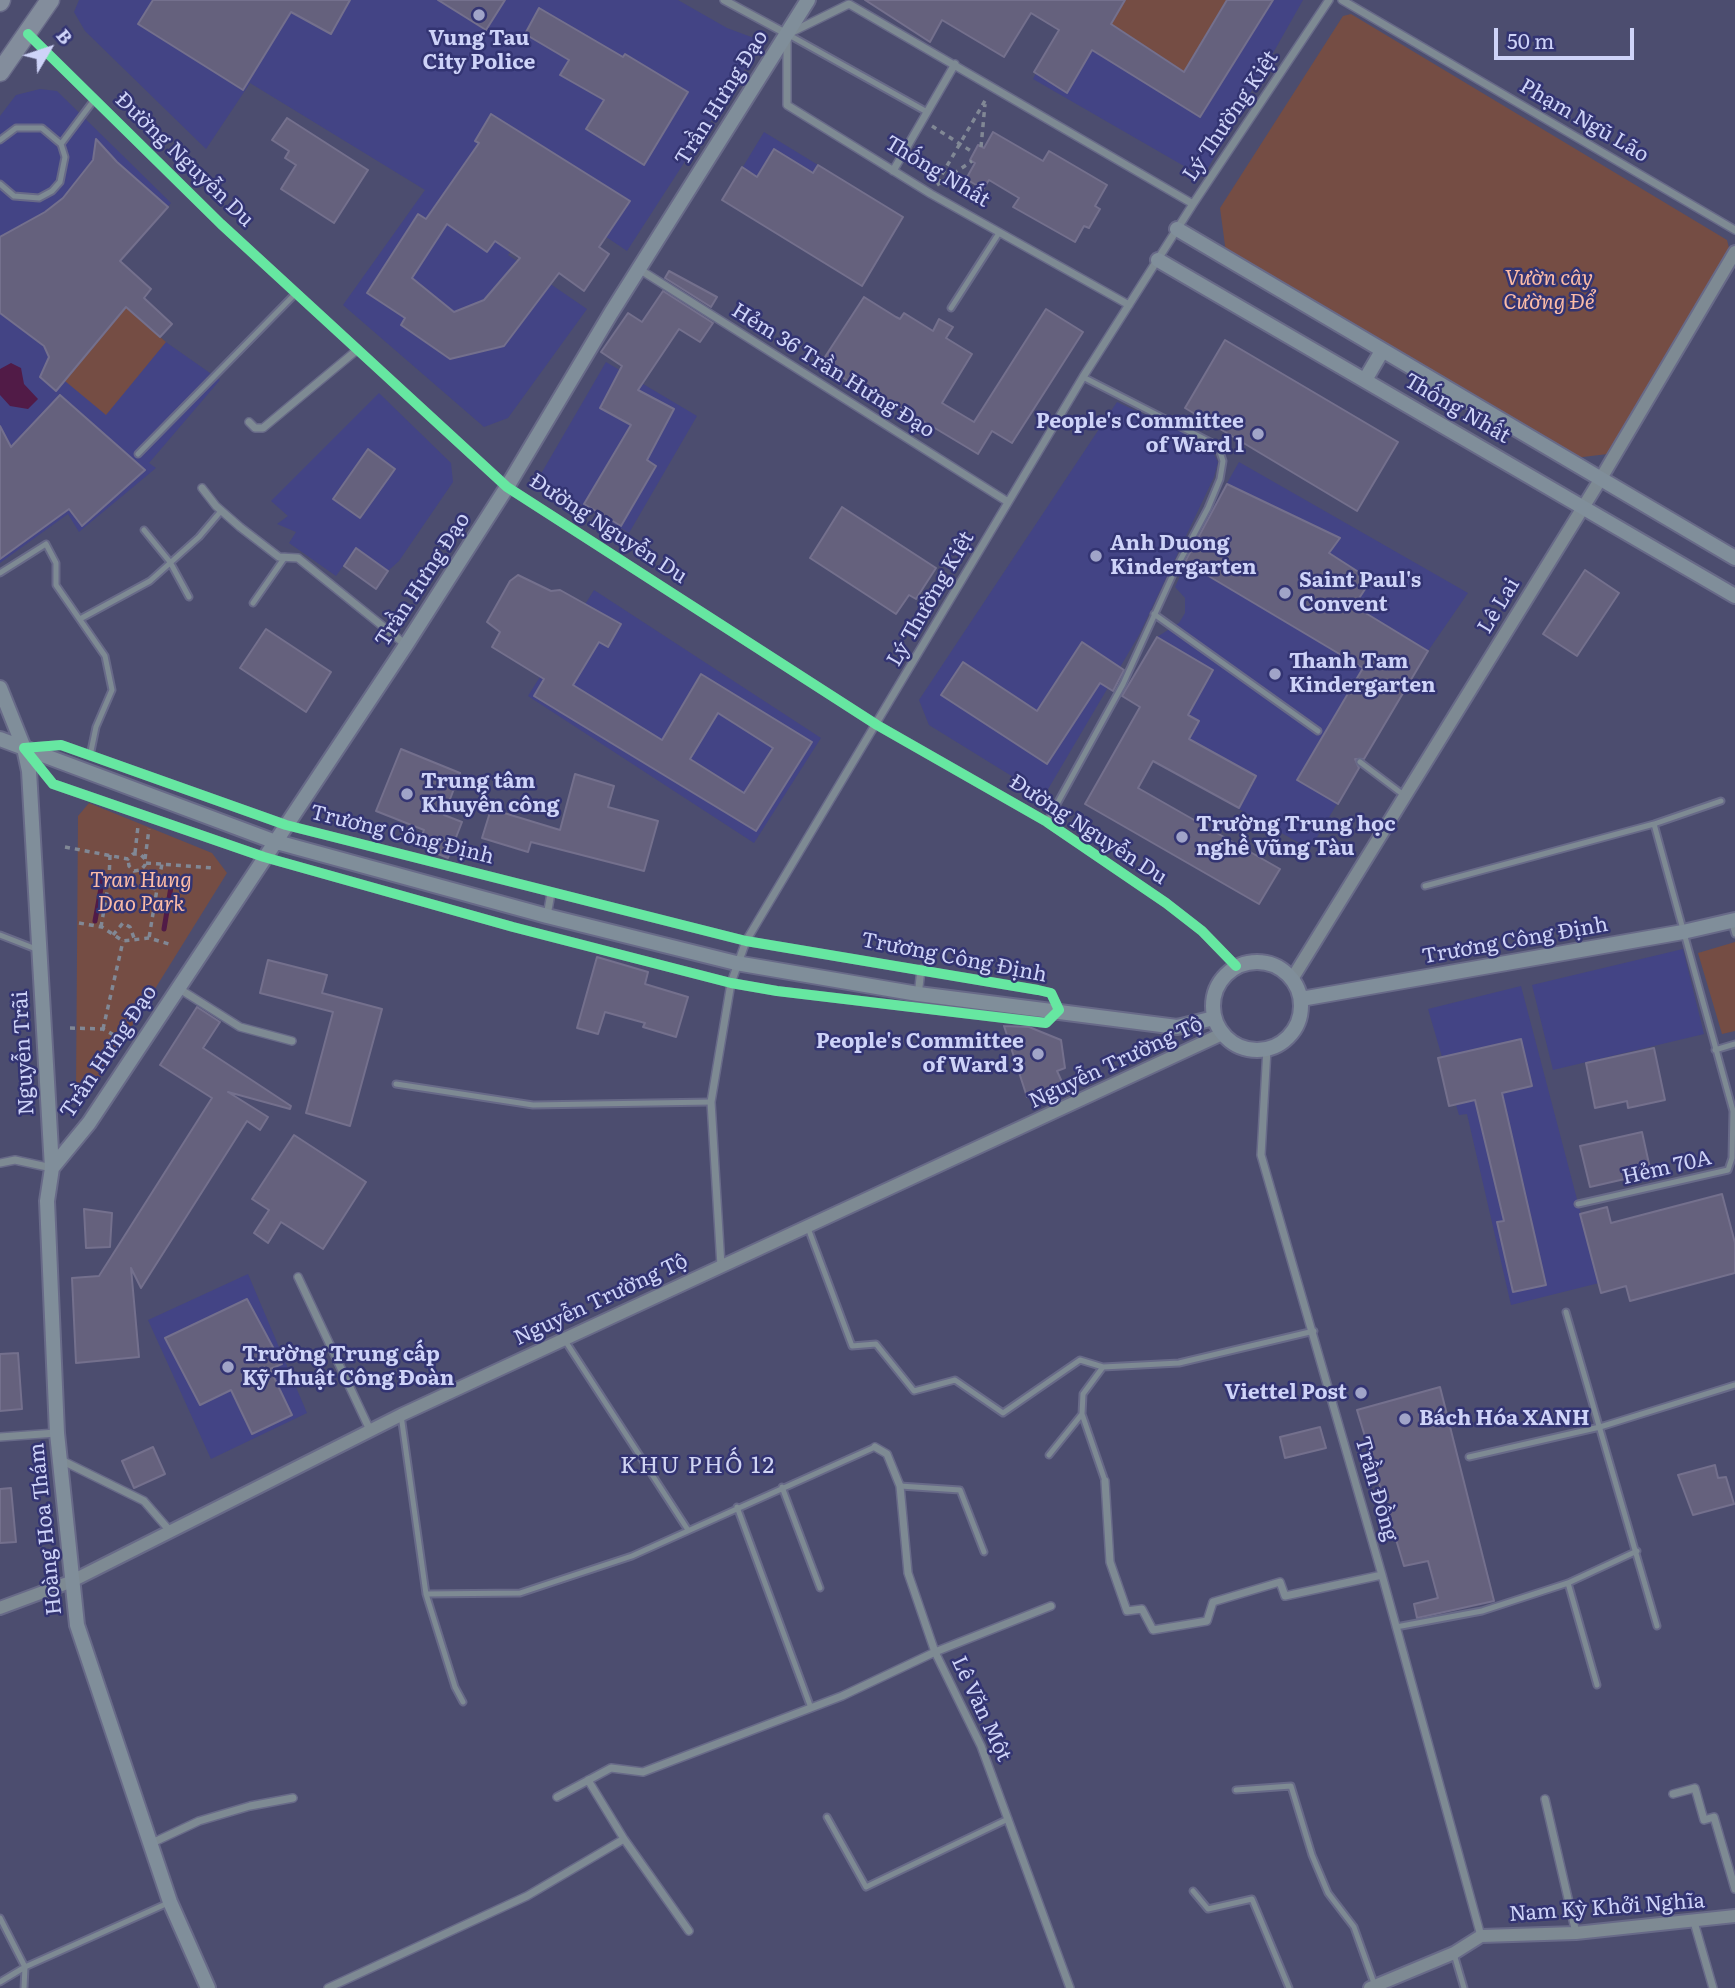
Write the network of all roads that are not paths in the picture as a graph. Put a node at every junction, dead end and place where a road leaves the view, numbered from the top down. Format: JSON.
{"nodes":[{"id":1,"x":50,"y":0,"type":"edge"},
{"id":2,"x":724,"y":0,"type":"edge"},
{"id":3,"x":808,"y":0,"type":"edge"},
{"id":4,"x":1329,"y":0,"type":"edge"},
{"id":5,"x":1342,"y":0,"type":"edge"},
{"id":6,"x":28,"y":34,"type":"junction"},
{"id":7,"x":787,"y":34,"type":"junction"},
{"id":8,"x":955,"y":64,"type":"junction"},
{"id":9,"x":0,"y":72,"type":"edge"},
{"id":10,"x":94,"y":100,"type":"junction"},
{"id":11,"x":927,"y":112,"type":"junction"},
{"id":12,"x":0,"y":140,"type":"edge"},
{"id":13,"x":61,"y":144,"type":"junction"},
{"id":14,"x":893,"y":171,"type":"junction"},
{"id":15,"x":0,"y":184,"type":"edge"},
{"id":16,"x":1193,"y":204,"type":"junction"},
{"id":17,"x":1177,"y":229,"type":"junction"},
{"id":18,"x":1735,"y":230,"type":"edge"},
{"id":19,"x":999,"y":233,"type":"junction"},
{"id":20,"x":1733,"y":260,"type":"edge"},
{"id":21,"x":1158,"y":261,"type":"junction"},
{"id":22,"x":639,"y":269,"type":"junction"},
{"id":23,"x":296,"y":293,"type":"junction"},
{"id":24,"x":1129,"y":305,"type":"junction"},
{"id":25,"x":951,"y":308,"type":"dead end"},
{"id":26,"x":358,"y":350,"type":"junction"},
{"id":27,"x":1382,"y":351,"type":"junction"},
{"id":28,"x":1083,"y":377,"type":"junction"},
{"id":29,"x":1365,"y":380,"type":"junction"},
{"id":30,"x":249,"y":422,"type":"dead end"},
{"id":31,"x":138,"y":454,"type":"dead end"},
{"id":32,"x":1600,"y":480,"type":"junction"},
{"id":33,"x":507,"y":487,"type":"junction"},
{"id":34,"x":202,"y":488,"type":"dead end"},
{"id":35,"x":1009,"y":502,"type":"junction"},
{"id":36,"x":1583,"y":506,"type":"junction"},
{"id":37,"x":221,"y":510,"type":"junction"},
{"id":38,"x":144,"y":530,"type":"dead end"},
{"id":39,"x":285,"y":557,"type":"junction"},
{"id":40,"x":1735,"y":558,"type":"edge"},
{"id":41,"x":170,"y":562,"type":"junction"},
{"id":42,"x":0,"y":573,"type":"edge"},
{"id":43,"x":1735,"y":596,"type":"edge"},
{"id":44,"x":189,"y":597,"type":"dead end"},
{"id":45,"x":253,"y":603,"type":"dead end"},
{"id":46,"x":1154,"y":614,"type":"junction"},
{"id":47,"x":80,"y":619,"type":"junction"},
{"id":48,"x":406,"y":645,"type":"junction"},
{"id":49,"x":0,"y":688,"type":"edge"},
{"id":50,"x":877,"y":725,"type":"junction"},
{"id":51,"x":1318,"y":731,"type":"dead end"},
{"id":52,"x":0,"y":739,"type":"edge"},
{"id":53,"x":24,"y":748,"type":"junction"},
{"id":54,"x":90,"y":757,"type":"junction"},
{"id":55,"x":1360,"y":762,"type":"dead end"},
{"id":56,"x":1405,"y":796,"type":"junction"},
{"id":57,"x":1721,"y":801,"type":"dead end"},
{"id":58,"x":1047,"y":822,"type":"junction"},
{"id":59,"x":1654,"y":824,"type":"junction"},
{"id":60,"x":286,"y":825,"type":"junction"},
{"id":61,"x":273,"y":841,"type":"junction"},
{"id":62,"x":264,"y":857,"type":"junction"},
{"id":63,"x":1426,"y":886,"type":"dead end"},
{"id":64,"x":551,"y":893,"type":"junction"},
{"id":65,"x":553,"y":917,"type":"junction"},
{"id":66,"x":1734,"y":925,"type":"edge"},
{"id":67,"x":1683,"y":932,"type":"junction"},
{"id":68,"x":0,"y":935,"type":"edge"},
{"id":69,"x":556,"y":939,"type":"junction"},
{"id":70,"x":746,"y":940,"type":"junction"},
{"id":71,"x":38,"y":950,"type":"junction"},
{"id":72,"x":736,"y":963,"type":"junction"},
{"id":73,"x":1236,"y":966,"type":"junction"},
{"id":74,"x":921,"y":969,"type":"junction"},
{"id":75,"x":1292,"y":979,"type":"junction"},
{"id":76,"x":731,"y":983,"type":"junction"},
{"id":77,"x":178,"y":988,"type":"junction"},
{"id":78,"x":1301,"y":999,"type":"junction"},
{"id":79,"x":917,"y":1001,"type":"junction"},
{"id":80,"x":1059,"y":1010,"type":"junction"},
{"id":81,"x":1214,"y":1018,"type":"junction"},
{"id":82,"x":1222,"y":1034,"type":"junction"},
{"id":83,"x":292,"y":1041,"type":"dead end"},
{"id":84,"x":1735,"y":1044,"type":"edge"},
{"id":85,"x":1267,"y":1049,"type":"junction"},
{"id":86,"x":1715,"y":1050,"type":"junction"},
{"id":87,"x":396,"y":1084,"type":"dead end"},
{"id":88,"x":711,"y":1102,"type":"junction"},
{"id":89,"x":0,"y":1163,"type":"edge"},
{"id":90,"x":52,"y":1168,"type":"junction"},
{"id":91,"x":1578,"y":1204,"type":"dead end"},
{"id":92,"x":808,"y":1228,"type":"junction"},
{"id":93,"x":721,"y":1266,"type":"junction"},
{"id":94,"x":298,"y":1276,"type":"dead end"},
{"id":95,"x":1566,"y":1312,"type":"dead end"},
{"id":96,"x":1314,"y":1331,"type":"junction"},
{"id":97,"x":564,"y":1339,"type":"junction"},
{"id":98,"x":1103,"y":1367,"type":"junction"},
{"id":99,"x":1735,"y":1385,"type":"edge"},
{"id":100,"x":1082,"y":1414,"type":"junction"},
{"id":101,"x":401,"y":1415,"type":"junction"},
{"id":102,"x":1600,"y":1427,"type":"junction"},
{"id":103,"x":370,"y":1430,"type":"junction"},
{"id":104,"x":57,"y":1433,"type":"junction"},
{"id":105,"x":0,"y":1437,"type":"edge"},
{"id":106,"x":875,"y":1447,"type":"joint"},
{"id":107,"x":1049,"y":1455,"type":"dead end"},
{"id":108,"x":1469,"y":1457,"type":"dead end"},
{"id":109,"x":59,"y":1459,"type":"junction"},
{"id":110,"x":1105,"y":1481,"type":"joint"},
{"id":111,"x":900,"y":1486,"type":"junction"},
{"id":112,"x":782,"y":1487,"type":"junction"},
{"id":113,"x":737,"y":1507,"type":"junction"},
{"id":114,"x":688,"y":1530,"type":"junction"},
{"id":115,"x":170,"y":1531,"type":"junction"},
{"id":116,"x":1637,"y":1551,"type":"junction"},
{"id":117,"x":984,"y":1552,"type":"dead end"},
{"id":118,"x":1382,"y":1575,"type":"junction"},
{"id":119,"x":70,"y":1582,"type":"junction"},
{"id":120,"x":1568,"y":1583,"type":"junction"},
{"id":121,"x":820,"y":1588,"type":"dead end"},
{"id":122,"x":426,"y":1594,"type":"junction"},
{"id":123,"x":1051,"y":1606,"type":"dead end"},
{"id":124,"x":0,"y":1608,"type":"edge"},
{"id":125,"x":1657,"y":1626,"type":"dead end"},
{"id":126,"x":1396,"y":1627,"type":"junction"},
{"id":127,"x":935,"y":1652,"type":"junction"},
{"id":128,"x":1597,"y":1685,"type":"dead end"},
{"id":129,"x":463,"y":1702,"type":"dead end"},
{"id":130,"x":811,"y":1708,"type":"junction"},
{"id":131,"x":588,"y":1780,"type":"junction"},
{"id":132,"x":1236,"y":1790,"type":"dead end"},
{"id":133,"x":1673,"y":1794,"type":"dead end"},
{"id":134,"x":557,"y":1797,"type":"dead end"},
{"id":135,"x":293,"y":1798,"type":"dead end"},
{"id":136,"x":1545,"y":1799,"type":"dead end"},
{"id":137,"x":827,"y":1817,"type":"dead end"},
{"id":138,"x":1008,"y":1819,"type":"junction"},
{"id":139,"x":624,"y":1839,"type":"junction"},
{"id":140,"x":152,"y":1843,"type":"junction"},
{"id":141,"x":1735,"y":1889,"type":"edge"},
{"id":142,"x":1193,"y":1891,"type":"dead end"},
{"id":143,"x":170,"y":1902,"type":"junction"},
{"id":144,"x":1735,"y":1916,"type":"edge"},
{"id":145,"x":0,"y":1918,"type":"edge"},
{"id":146,"x":1694,"y":1922,"type":"junction"},
{"id":147,"x":689,"y":1931,"type":"dead end"},
{"id":148,"x":1576,"y":1933,"type":"junction"},
{"id":149,"x":1481,"y":1936,"type":"junction"},
{"id":150,"x":1454,"y":1953,"type":"junction"},
{"id":151,"x":25,"y":1967,"type":"junction"},
{"id":152,"x":0,"y":1982,"type":"edge"},
{"id":153,"x":1372,"y":1987,"type":"edge"},
{"id":154,"x":24,"y":1988,"type":"edge"},
{"id":155,"x":208,"y":1988,"type":"edge"},
{"id":156,"x":328,"y":1988,"type":"edge"},
{"id":157,"x":1070,"y":1988,"type":"edge"},
{"id":158,"x":1289,"y":1988,"type":"edge"},
{"id":159,"x":1464,"y":1988,"type":"edge"},
{"id":160,"x":1713,"y":1988,"type":"edge"}],
"edges":[{"from":1,"to":6,"type":"main road"},
{"from":2,"to":7,"type":"street"},
{"from":3,"to":7,"type":"main road","name":"Trần Hưng Đạo"},
{"from":4,"to":16,"type":"street","name":"Lý Thường Kiệt"},
{"from":5,"to":18,"type":"street","name":"Phạm Ngũ Lão"},
{"from":6,"to":9,"type":"main road"},
{"from":6,"to":10,"type":"street","name":"Đường Nguyễn Du"},
{"from":7,"to":8,"type":"street"},
{"from":7,"to":11,"type":"lane"},
{"from":7,"to":14,"type":"street","name":"Thống Nhất"},
{"from":7,"to":22,"type":"main road","name":"Trần Hưng Đạo"},
{"from":8,"to":11,"type":"street"},
{"from":8,"to":16,"type":"street"},
{"from":10,"to":13,"type":"lane"},
{"from":10,"to":23,"type":"street","name":"Đường Nguyễn Du"},
{"from":11,"to":14,"type":"street"},
{"from":12,"to":13,"type":"lane"},
{"from":13,"to":15,"type":"lane"},
{"from":14,"to":19,"type":"street","name":"Thống Nhất"},
{"from":16,"to":17,"type":"street","name":"Lý Thường Kiệt"},
{"from":17,"to":21,"type":"street","name":"Lý Thường Kiệt"},
{"from":17,"to":27,"type":"main road","name":"Thống Nhất"},
{"from":19,"to":24,"type":"street","name":"Thống Nhất"},
{"from":19,"to":25,"type":"lane"},
{"from":20,"to":32,"type":"street","name":"Lê Lai"},
{"from":21,"to":24,"type":"street","name":"Lý Thường Kiệt"},
{"from":21,"to":29,"type":"main road","name":"Thống Nhất"},
{"from":22,"to":33,"type":"main road","name":"Trần Hưng Đạo"},
{"from":22,"to":35,"type":"street","name":"Hẻm 36 Trần Hưng Đạo"},
{"from":23,"to":26,"type":"street","name":"Đường Nguyễn Du"},
{"from":23,"to":31,"type":"lane"},
{"from":24,"to":28,"type":"street","name":"Lý Thường Kiệt"},
{"from":26,"to":30,"type":"street"},
{"from":26,"to":33,"type":"street","name":"Đường Nguyễn Du"},
{"from":27,"to":29,"type":"main road"},
{"from":27,"to":32,"type":"main road","name":"Thống Nhất"},
{"from":28,"to":35,"type":"street","name":"Lý Thường Kiệt"},
{"from":28,"to":46,"type":"lane"},
{"from":29,"to":36,"type":"main road","name":"Thống Nhất"},
{"from":32,"to":36,"type":"street","name":"Lê Lai"},
{"from":32,"to":40,"type":"main road","name":"Thống Nhất"},
{"from":33,"to":48,"type":"main road","name":"Trần Hưng Đạo"},
{"from":33,"to":50,"type":"street","name":"Đường Nguyễn Du"},
{"from":34,"to":37,"type":"street"},
{"from":35,"to":50,"type":"street","name":"Lý Thường Kiệt"},
{"from":36,"to":43,"type":"main road","name":"Thống Nhất"},
{"from":36,"to":56,"type":"street","name":"Lê Lai"},
{"from":37,"to":39,"type":"street"},
{"from":37,"to":41,"type":"lane"},
{"from":38,"to":41,"type":"lane"},
{"from":39,"to":45,"type":"lane"},
{"from":39,"to":48,"type":"street"},
{"from":41,"to":44,"type":"lane"},
{"from":41,"to":47,"type":"lane"},
{"from":42,"to":47,"type":"lane"},
{"from":46,"to":51,"type":"lane"},
{"from":46,"to":58,"type":"lane"},
{"from":47,"to":54,"type":"lane"},
{"from":48,"to":60,"type":"main road","name":"Trần Hưng Đạo"},
{"from":49,"to":53,"type":"main road","name":"Nguyễn Trãi"},
{"from":50,"to":58,"type":"street","name":"Đường Nguyễn Du"},
{"from":50,"to":70,"type":"street","name":"Lý Thường Kiệt"},
{"from":52,"to":53,"type":"main road","name":"Trương Công Định"},
{"from":53,"to":54,"type":"street","name":"Trương Công Định"},
{"from":53,"to":61,"type":"main road","name":"Trương Công Định"},
{"from":53,"to":62,"type":"street","name":"Trương Công Định"},
{"from":53,"to":71,"type":"main road","name":"Nguyễn Trãi"},
{"from":54,"to":60,"type":"street","name":"Trương Công Định"},
{"from":55,"to":56,"type":"lane"},
{"from":56,"to":75,"type":"street","name":"Lê Lai"},
{"from":57,"to":59,"type":"lane"},
{"from":58,"to":73,"type":"street","name":"Đường Nguyễn Du"},
{"from":59,"to":63,"type":"lane"},
{"from":59,"to":67,"type":"lane","name":"Hẻm 70A"},
{"from":60,"to":61,"type":"main road","name":"Trần Hưng Đạo"},
{"from":60,"to":64,"type":"street","name":"Trương Công Định"},
{"from":61,"to":62,"type":"main road","name":"Trần Hưng Đạo"},
{"from":61,"to":65,"type":"main road","name":"Trương Công Định"},
{"from":62,"to":69,"type":"street","name":"Trương Công Định"},
{"from":62,"to":77,"type":"main road","name":"Trần Hưng Đạo"},
{"from":64,"to":65,"type":"street"},
{"from":64,"to":70,"type":"street","name":"Trương Công Định"},
{"from":65,"to":69,"type":"street"},
{"from":65,"to":72,"type":"main road","name":"Trương Công Định"},
{"from":66,"to":67,"type":"main road","name":"Trương Công Định"},
{"from":67,"to":78,"type":"main road","name":"Trương Công Định"},
{"from":67,"to":86,"type":"lane","name":"Hẻm 70A"},
{"from":68,"to":71,"type":"lane"},
{"from":69,"to":76,"type":"street","name":"Trương Công Định"},
{"from":70,"to":72,"type":"street","name":"Lý Thường Kiệt"},
{"from":70,"to":74,"type":"street","name":"Trương Công Định"},
{"from":71,"to":90,"type":"main road","name":"Nguyễn Trãi"},
{"from":72,"to":76,"type":"street","name":"Lý Thường Kiệt"},
{"from":72,"to":79,"type":"main road","name":"Trương Công Định"},
{"from":73,"to":75,"type":"main road"},
{"from":73,"to":81,"type":"main road"},
{"from":74,"to":79,"type":"street"},
{"from":74,"to":80,"type":"street","name":"Trương Công Định"},
{"from":75,"to":78,"type":"main road"},
{"from":76,"to":79,"type":"street","name":"Trương Công Định"},
{"from":76,"to":88,"type":"street","name":"Lý Thường Kiệt"},
{"from":77,"to":83,"type":"street"},
{"from":77,"to":90,"type":"main road","name":"Trần Hưng Đạo"},
{"from":78,"to":85,"type":"main road"},
{"from":79,"to":80,"type":"main road","name":"Trương Công Định"},
{"from":80,"to":81,"type":"main road","name":"Trương Công Định"},
{"from":81,"to":82,"type":"main road"},
{"from":82,"to":85,"type":"main road"},
{"from":82,"to":92,"type":"street","name":"Nguyễn Trường Tộ"},
{"from":84,"to":86,"type":"lane"},
{"from":85,"to":96,"type":"street","name":"Trần Đồng"},
{"from":86,"to":91,"type":"lane","name":"Hẻm 70A"},
{"from":87,"to":88,"type":"lane"},
{"from":88,"to":93,"type":"street","name":"Lý Thường Kiệt"},
{"from":89,"to":90,"type":"street"},
{"from":90,"to":104,"type":"main road","name":"Hoàng Hoa Thám"},
{"from":92,"to":93,"type":"street","name":"Nguyễn Trường Tộ"},
{"from":92,"to":98,"type":"lane"},
{"from":93,"to":97,"type":"street","name":"Nguyễn Trường Tộ"},
{"from":94,"to":103,"type":"street"},
{"from":95,"to":102,"type":"lane"},
{"from":96,"to":98,"type":"lane"},
{"from":96,"to":118,"type":"street","name":"Trần Đồng"},
{"from":97,"to":101,"type":"street","name":"Nguyễn Trường Tộ"},
{"from":97,"to":114,"type":"lane"},
{"from":98,"to":100,"type":"lane"},
{"from":99,"to":102,"type":"lane"},
{"from":100,"to":107,"type":"lane"},
{"from":100,"to":110,"type":"lane"},
{"from":101,"to":103,"type":"street","name":"Nguyễn Trường Tộ"},
{"from":101,"to":122,"type":"lane"},
{"from":102,"to":108,"type":"lane"},
{"from":102,"to":116,"type":"lane"},
{"from":103,"to":115,"type":"street","name":"Nguyễn Trường Tộ"},
{"from":104,"to":105,"type":"street"},
{"from":104,"to":109,"type":"main road","name":"Hoàng Hoa Thám"},
{"from":106,"to":111,"type":"street","name":"Lê Văn Một"},
{"from":106,"to":112,"type":"lane"},
{"from":109,"to":115,"type":"street"},
{"from":109,"to":119,"type":"main road","name":"Hoàng Hoa Thám"},
{"from":110,"to":118,"type":"street"},
{"from":111,"to":117,"type":"lane"},
{"from":111,"to":127,"type":"street","name":"Lê Văn Một"},
{"from":112,"to":113,"type":"lane"},
{"from":112,"to":121,"type":"lane"},
{"from":113,"to":114,"type":"lane"},
{"from":113,"to":130,"type":"lane"},
{"from":114,"to":122,"type":"lane"},
{"from":115,"to":119,"type":"street","name":"Nguyễn Trường Tộ"},
{"from":116,"to":120,"type":"lane"},
{"from":116,"to":125,"type":"lane"},
{"from":118,"to":126,"type":"street","name":"Trần Đồng"},
{"from":119,"to":124,"type":"street","name":"Nguyễn Trường Tộ"},
{"from":119,"to":140,"type":"main road","name":"Hoàng Hoa Thám"},
{"from":120,"to":126,"type":"lane"},
{"from":120,"to":128,"type":"lane"},
{"from":122,"to":129,"type":"lane"},
{"from":123,"to":127,"type":"street"},
{"from":126,"to":149,"type":"street","name":"Trần Đồng"},
{"from":127,"to":130,"type":"street"},
{"from":127,"to":138,"type":"street","name":"Lê Văn Một"},
{"from":130,"to":131,"type":"street"},
{"from":131,"to":134,"type":"street"},
{"from":131,"to":139,"type":"street"},
{"from":132,"to":153,"type":"lane"},
{"from":133,"to":141,"type":"street"},
{"from":135,"to":140,"type":"street"},
{"from":136,"to":148,"type":"street"},
{"from":137,"to":138,"type":"lane"},
{"from":138,"to":157,"type":"street","name":"Lê Văn Một"},
{"from":139,"to":147,"type":"street"},
{"from":139,"to":156,"type":"street"},
{"from":140,"to":143,"type":"main road","name":"Hoàng Hoa Thám"},
{"from":142,"to":158,"type":"lane"},
{"from":143,"to":151,"type":"lane"},
{"from":143,"to":155,"type":"main road","name":"Hoàng Hoa Thám"},
{"from":144,"to":146,"type":"street","name":"Nam Kỳ Khởi Nghĩa"},
{"from":145,"to":151,"type":"lane"},
{"from":146,"to":148,"type":"street","name":"Nam Kỳ Khởi Nghĩa"},
{"from":146,"to":160,"type":"street"},
{"from":148,"to":149,"type":"street","name":"Nam Kỳ Khởi Nghĩa"},
{"from":149,"to":150,"type":"street"},
{"from":150,"to":153,"type":"street"},
{"from":150,"to":159,"type":"lane"},
{"from":151,"to":152,"type":"lane"},
{"from":151,"to":154,"type":"lane"}]}
